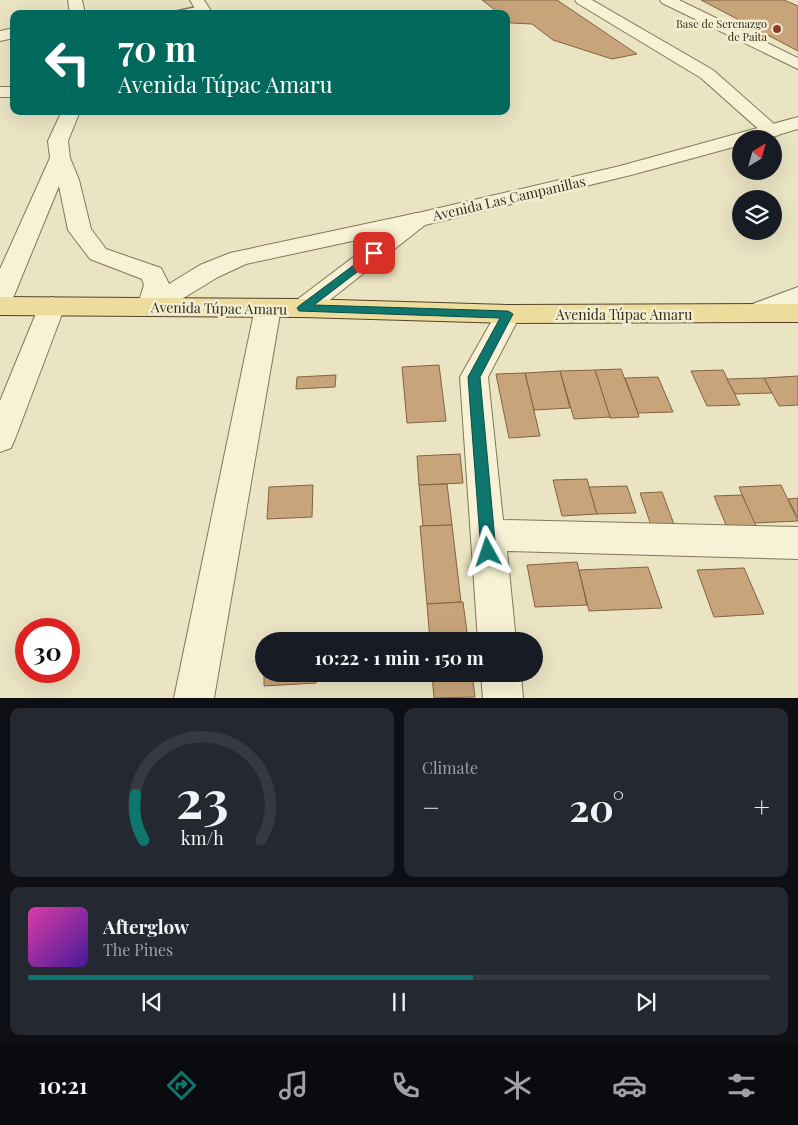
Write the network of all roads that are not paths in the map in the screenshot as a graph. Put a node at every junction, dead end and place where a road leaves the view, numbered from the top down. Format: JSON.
{"nodes":[{"id":1,"x":582,"y":0,"type":"edge"},
{"id":2,"x":667,"y":0,"type":"edge"},
{"id":3,"x":202,"y":7,"type":"edge"},
{"id":4,"x":187,"y":10,"type":"edge"},
{"id":5,"x":798,"y":64,"type":"edge"},
{"id":6,"x":69,"y":115,"type":"edge"},
{"id":7,"x":798,"y":124,"type":"edge"},
{"id":8,"x":772,"y":130,"type":"joint"},
{"id":9,"x":732,"y":142,"type":"edge"},
{"id":10,"x":60,"y":158,"type":"junction"},
{"id":11,"x":417,"y":220,"type":"junction"},
{"id":12,"x":6,"y":271,"type":"edge"},
{"id":13,"x":798,"y":296,"type":"edge"},
{"id":14,"x":0,"y":298,"type":"edge"},
{"id":15,"x":0,"y":306,"type":"edge"},
{"id":16,"x":52,"y":306,"type":"junction"},
{"id":17,"x":150,"y":307,"type":"junction"},
{"id":18,"x":268,"y":308,"type":"junction"},
{"id":19,"x":302,"y":308,"type":"junction"},
{"id":20,"x":756,"y":312,"type":"junction"},
{"id":21,"x":798,"y":313,"type":"edge"},
{"id":22,"x":508,"y":314,"type":"junction"},
{"id":23,"x":0,"y":439,"type":"edge"},
{"id":24,"x":487,"y":535,"type":"junction"},
{"id":25,"x":798,"y":544,"type":"edge"},
{"id":26,"x":496,"y":632,"type":"edge"},
{"id":27,"x":502,"y":682,"type":"edge"},
{"id":28,"x":194,"y":698,"type":"edge"},
{"id":29,"x":503,"y":698,"type":"edge"}],
"edges":[{"from":1,"to":8,"type":"street"},
{"from":2,"to":5,"type":"street"},
{"from":3,"to":4,"type":"lane"},
{"from":6,"to":10,"type":"street"},
{"from":7,"to":8,"type":"street","name":"Avenida Las Campanillas"},
{"from":9,"to":11,"type":"street","name":"Avenida Las Campanillas"},
{"from":10,"to":12,"type":"street"},
{"from":10,"to":17,"type":"street"},
{"from":11,"to":17,"type":"street"},
{"from":11,"to":19,"type":"street","name":"Avenida Las Campanillas"},
{"from":12,"to":14,"type":"street"},
{"from":13,"to":20,"type":"street"},
{"from":15,"to":16,"type":"main road","name":"Avenida Túpac Amaru"},
{"from":16,"to":17,"type":"main road","name":"Avenida Túpac Amaru"},
{"from":16,"to":23,"type":"street"},
{"from":17,"to":18,"type":"main road","name":"Avenida Túpac Amaru"},
{"from":18,"to":19,"type":"main road","name":"Avenida Túpac Amaru"},
{"from":18,"to":28,"type":"street"},
{"from":19,"to":22,"type":"main road","name":"Avenida Túpac Amaru"},
{"from":20,"to":21,"type":"main road","name":"Avenida Túpac Amaru"},
{"from":20,"to":22,"type":"main road","name":"Avenida Túpac Amaru"},
{"from":22,"to":24,"type":"street"},
{"from":24,"to":25,"type":"street"},
{"from":24,"to":26,"type":"street"},
{"from":27,"to":29,"type":"street"}]}
